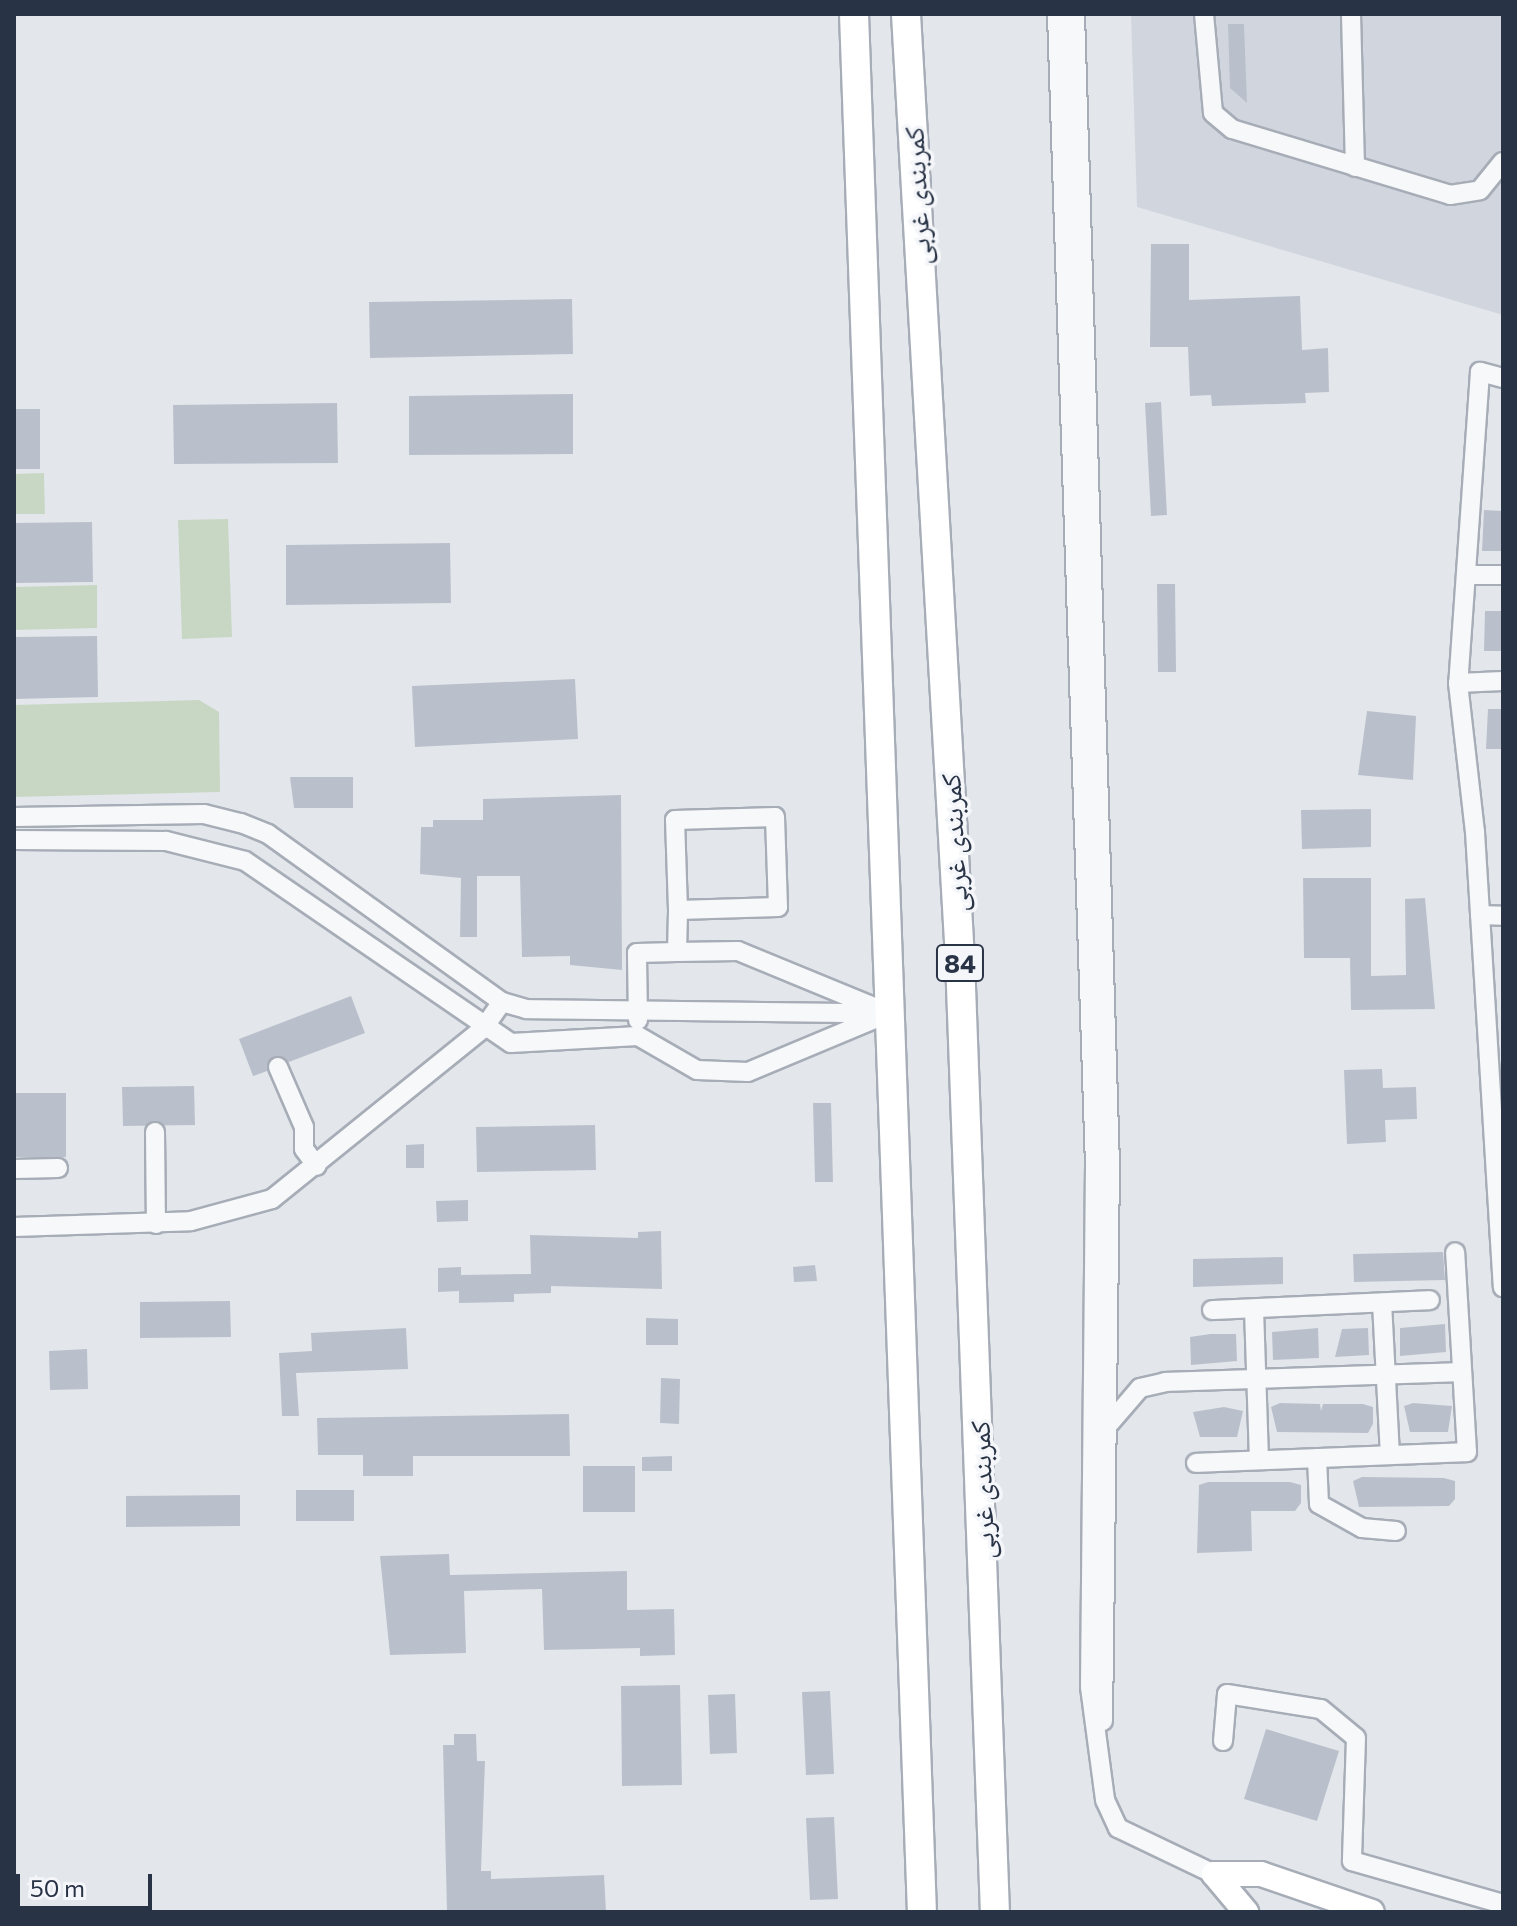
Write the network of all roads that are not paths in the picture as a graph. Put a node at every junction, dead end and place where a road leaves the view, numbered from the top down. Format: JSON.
{"nodes":[{"id":1,"x":854,"y":14,"type":"edge"},
{"id":2,"x":906,"y":14,"type":"edge"},
{"id":3,"x":1057,"y":14,"type":"edge"},
{"id":4,"x":1075,"y":14,"type":"edge"},
{"id":5,"x":1204,"y":14,"type":"edge"},
{"id":6,"x":1351,"y":14,"type":"edge"},
{"id":7,"x":1355,"y":167,"type":"junction"},
{"id":8,"x":1501,"y":167,"type":"edge"},
{"id":9,"x":1503,"y":378,"type":"edge"},
{"id":10,"x":1466,"y":575,"type":"junction"},
{"id":11,"x":1503,"y":575,"type":"edge"},
{"id":12,"x":1503,"y":681,"type":"edge"},
{"id":13,"x":1458,"y":683,"type":"junction"},
{"id":14,"x":14,"y":817,"type":"edge"},
{"id":15,"x":14,"y":840,"type":"edge"},
{"id":16,"x":678,"y":910,"type":"junction"},
{"id":17,"x":1480,"y":915,"type":"junction"},
{"id":18,"x":1503,"y":916,"type":"edge"},
{"id":19,"x":677,"y":952,"type":"junction"},
{"id":20,"x":502,"y":1002,"type":"junction"},
{"id":21,"x":637,"y":1012,"type":"junction"},
{"id":22,"x":889,"y":1013,"type":"junction"},
{"id":23,"x":483,"y":1029,"type":"junction"},
{"id":24,"x":638,"y":1036,"type":"junction"},
{"id":25,"x":1496,"y":1047,"type":"edge"},
{"id":26,"x":278,"y":1067,"type":"dead end"},
{"id":27,"x":155,"y":1132,"type":"dead end"},
{"id":28,"x":1499,"y":1152,"type":"edge"},
{"id":29,"x":317,"y":1166,"type":"junction"},
{"id":30,"x":58,"y":1168,"type":"dead end"},
{"id":31,"x":14,"y":1169,"type":"edge"},
{"id":32,"x":156,"y":1224,"type":"junction"},
{"id":33,"x":14,"y":1227,"type":"edge"},
{"id":34,"x":1455,"y":1252,"type":"dead end"},
{"id":35,"x":1503,"y":1287,"type":"edge"},
{"id":36,"x":1430,"y":1300,"type":"dead end"},
{"id":37,"x":1382,"y":1303,"type":"junction"},
{"id":38,"x":1254,"y":1309,"type":"junction"},
{"id":39,"x":1212,"y":1310,"type":"dead end"},
{"id":40,"x":1462,"y":1372,"type":"junction"},
{"id":41,"x":1384,"y":1376,"type":"junction"},
{"id":42,"x":1256,"y":1382,"type":"junction"},
{"id":43,"x":1110,"y":1423,"type":"junction"},
{"id":44,"x":1390,"y":1455,"type":"junction"},
{"id":45,"x":1317,"y":1458,"type":"junction"},
{"id":46,"x":1259,"y":1460,"type":"junction"},
{"id":47,"x":1196,"y":1463,"type":"dead end"},
{"id":48,"x":1396,"y":1531,"type":"dead end"},
{"id":49,"x":1223,"y":1741,"type":"dead end"},
{"id":50,"x":1101,"y":1759,"type":"junction"},
{"id":51,"x":1214,"y":1874,"type":"junction"},
{"id":52,"x":1503,"y":1904,"type":"edge"},
{"id":53,"x":922,"y":1912,"type":"edge"},
{"id":54,"x":995,"y":1912,"type":"edge"},
{"id":55,"x":1246,"y":1912,"type":"edge"},
{"id":56,"x":1372,"y":1912,"type":"edge"}],
"edges":[{"from":1,"to":22,"type":"highway","name":"کمربندی غربی"},
{"from":2,"to":54,"type":"highway","name":"کمربندی غربی","number":"84"},
{"from":3,"to":50,"type":"street"},
{"from":4,"to":43,"type":"street"},
{"from":5,"to":7,"type":"street"},
{"from":6,"to":7,"type":"street"},
{"from":7,"to":8,"type":"street"},
{"from":9,"to":10,"type":"street"},
{"from":10,"to":11,"type":"street"},
{"from":10,"to":13,"type":"street"},
{"from":12,"to":13,"type":"street"},
{"from":13,"to":17,"type":"street"},
{"from":14,"to":20,"type":"street"},
{"from":15,"to":23,"type":"street"},
{"from":16,"to":16,"type":"street"},
{"from":16,"to":19,"type":"street"},
{"from":17,"to":18,"type":"street"},
{"from":17,"to":25,"type":"street"},
{"from":19,"to":21,"type":"street"},
{"from":19,"to":22,"type":"street"},
{"from":20,"to":21,"type":"street"},
{"from":20,"to":23,"type":"street"},
{"from":21,"to":22,"type":"street"},
{"from":21,"to":24,"type":"street"},
{"from":22,"to":24,"type":"street"},
{"from":22,"to":53,"type":"highway","name":"کمربندی غربی"},
{"from":23,"to":24,"type":"street"},
{"from":23,"to":29,"type":"street"},
{"from":25,"to":28,"type":"street"},
{"from":26,"to":29,"type":"street"},
{"from":27,"to":32,"type":"street"},
{"from":28,"to":35,"type":"street"},
{"from":29,"to":32,"type":"street"},
{"from":30,"to":31,"type":"street"},
{"from":32,"to":33,"type":"street"},
{"from":34,"to":40,"type":"street"},
{"from":36,"to":37,"type":"street"},
{"from":37,"to":38,"type":"street"},
{"from":37,"to":41,"type":"street"},
{"from":38,"to":39,"type":"street"},
{"from":38,"to":42,"type":"street"},
{"from":40,"to":41,"type":"street"},
{"from":40,"to":44,"type":"street"},
{"from":41,"to":42,"type":"street"},
{"from":41,"to":44,"type":"street"},
{"from":42,"to":43,"type":"street"},
{"from":42,"to":46,"type":"street"},
{"from":43,"to":50,"type":"street"},
{"from":44,"to":45,"type":"street"},
{"from":45,"to":46,"type":"street"},
{"from":45,"to":48,"type":"street"},
{"from":46,"to":47,"type":"street"},
{"from":49,"to":52,"type":"street"},
{"from":50,"to":51,"type":"street"},
{"from":51,"to":55,"type":"main road"},
{"from":51,"to":56,"type":"main road"}]}
